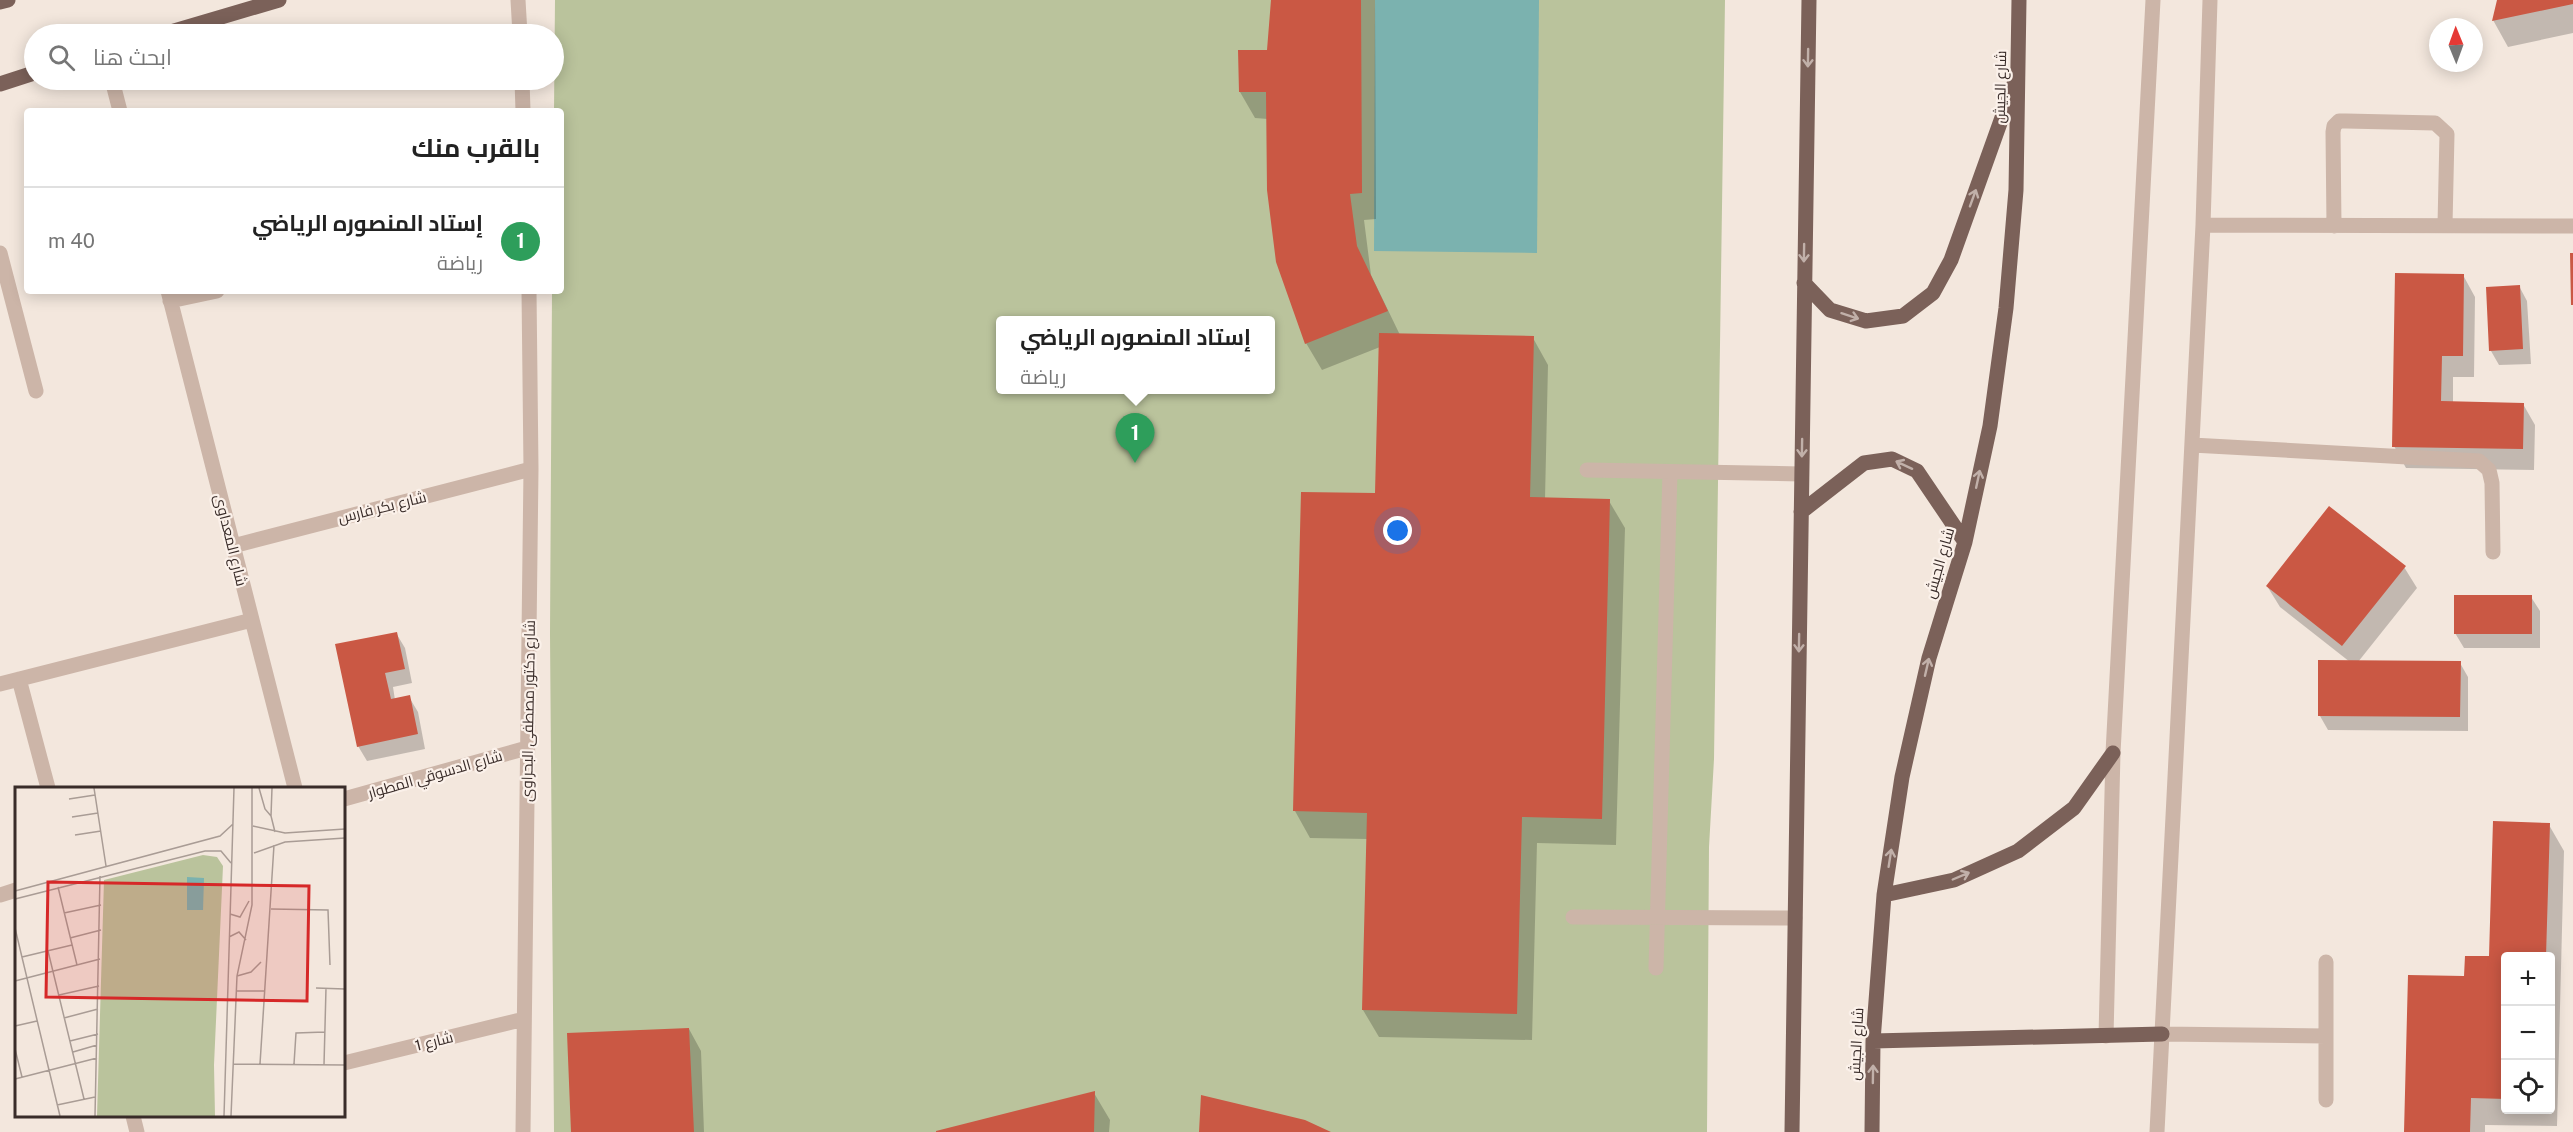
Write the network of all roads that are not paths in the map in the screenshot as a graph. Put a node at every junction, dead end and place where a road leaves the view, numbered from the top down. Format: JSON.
{"nodes":[{"id":1,"x":8,"y":0,"type":"edge"},
{"id":2,"x":279,"y":0,"type":"edge"},
{"id":3,"x":518,"y":0,"type":"edge"},
{"id":4,"x":1809,"y":0,"type":"edge"},
{"id":5,"x":2019,"y":0,"type":"edge"},
{"id":6,"x":2153,"y":0,"type":"edge"},
{"id":7,"x":2210,"y":0,"type":"edge"},
{"id":8,"x":0,"y":2,"type":"edge"},
{"id":9,"x":198,"y":24,"type":"edge"},
{"id":10,"x":519,"y":24,"type":"edge"},
{"id":11,"x":2019,"y":71,"type":"junction"},
{"id":12,"x":24,"y":76,"type":"edge"},
{"id":13,"x":0,"y":84,"type":"edge"},
{"id":14,"x":115,"y":90,"type":"edge"},
{"id":15,"x":522,"y":90,"type":"edge"},
{"id":16,"x":119,"y":108,"type":"edge"},
{"id":17,"x":523,"y":108,"type":"edge"},
{"id":18,"x":2203,"y":225,"type":"junction"},
{"id":19,"x":2445,"y":225,"type":"junction"},
{"id":20,"x":2334,"y":226,"type":"junction"},
{"id":21,"x":2573,"y":226,"type":"edge"},
{"id":22,"x":0,"y":254,"type":"edge"},
{"id":23,"x":1804,"y":283,"type":"junction"},
{"id":24,"x":188,"y":294,"type":"edge"},
{"id":25,"x":529,"y":294,"type":"edge"},
{"id":26,"x":169,"y":296,"type":"edge"},
{"id":27,"x":36,"y":391,"type":"dead end"},
{"id":28,"x":2192,"y":445,"type":"junction"},
{"id":29,"x":531,"y":469,"type":"junction"},
{"id":30,"x":1587,"y":470,"type":"dead end"},
{"id":31,"x":1670,"y":472,"type":"junction"},
{"id":32,"x":1801,"y":474,"type":"junction"},
{"id":33,"x":1801,"y":512,"type":"junction"},
{"id":34,"x":1965,"y":542,"type":"junction"},
{"id":35,"x":233,"y":546,"type":"junction"},
{"id":36,"x":2493,"y":552,"type":"dead end"},
{"id":37,"x":252,"y":620,"type":"junction"},
{"id":38,"x":19,"y":679,"type":"junction"},
{"id":39,"x":0,"y":684,"type":"edge"},
{"id":40,"x":527,"y":748,"type":"junction"},
{"id":41,"x":2113,"y":753,"type":"junction"},
{"id":42,"x":47,"y":787,"type":"edge"},
{"id":43,"x":294,"y":787,"type":"edge"},
{"id":44,"x":345,"y":799,"type":"edge"},
{"id":45,"x":15,"y":890,"type":"edge"},
{"id":46,"x":0,"y":895,"type":"edge"},
{"id":47,"x":1884,"y":895,"type":"junction"},
{"id":48,"x":1573,"y":917,"type":"dead end"},
{"id":49,"x":1657,"y":917,"type":"junction"},
{"id":50,"x":1795,"y":918,"type":"junction"},
{"id":51,"x":2326,"y":962,"type":"dead end"},
{"id":52,"x":1656,"y":968,"type":"dead end"},
{"id":53,"x":524,"y":1018,"type":"junction"},
{"id":54,"x":2162,"y":1034,"type":"junction"},
{"id":55,"x":2106,"y":1036,"type":"junction"},
{"id":56,"x":2326,"y":1036,"type":"junction"},
{"id":57,"x":1873,"y":1041,"type":"junction"},
{"id":58,"x":345,"y":1063,"type":"edge"},
{"id":59,"x":2326,"y":1100,"type":"dead end"},
{"id":60,"x":133,"y":1117,"type":"edge"},
{"id":61,"x":137,"y":1132,"type":"edge"},
{"id":62,"x":523,"y":1132,"type":"edge"},
{"id":63,"x":1792,"y":1132,"type":"edge"},
{"id":64,"x":1872,"y":1132,"type":"edge"},
{"id":65,"x":2157,"y":1132,"type":"edge"}],
"edges":[{"from":1,"to":8,"type":"main road"},
{"from":2,"to":9,"type":"main road"},
{"from":3,"to":10,"type":"street"},
{"from":4,"to":23,"type":"main road","one_way":true},
{"from":5,"to":11,"type":"main road","name":"شارع الجيش"},
{"from":6,"to":41,"type":"street"},
{"from":7,"to":18,"type":"street"},
{"from":23,"to":11,"type":"main road","one_way":true},
{"from":34,"to":11,"type":"main road","name":"شارع الجيش","one_way":true},
{"from":12,"to":13,"type":"main road"},
{"from":14,"to":16,"type":"street"},
{"from":15,"to":17,"type":"street"},
{"from":18,"to":20,"type":"street"},
{"from":18,"to":28,"type":"street"},
{"from":19,"to":20,"type":"street"},
{"from":19,"to":20,"type":"street"},
{"from":19,"to":21,"type":"street"},
{"from":22,"to":27,"type":"street"},
{"from":23,"to":32,"type":"main road","one_way":true},
{"from":24,"to":26,"type":"street"},
{"from":25,"to":29,"type":"street","name":"شارع دكتور مصطفى البحراوى"},
{"from":26,"to":35,"type":"street","name":"شارع المعداوى"},
{"from":28,"to":36,"type":"street"},
{"from":28,"to":54,"type":"street"},
{"from":29,"to":35,"type":"street","name":"شارع بكر فارس"},
{"from":29,"to":40,"type":"street","name":"شارع دكتور مصطفى البحراوى"},
{"from":30,"to":31,"type":"street"},
{"from":31,"to":32,"type":"street"},
{"from":31,"to":49,"type":"street"},
{"from":32,"to":33,"type":"main road"},
{"from":34,"to":33,"type":"main road","one_way":true},
{"from":33,"to":50,"type":"main road","one_way":true},
{"from":47,"to":34,"type":"main road","name":"شارع الجيش","one_way":true},
{"from":35,"to":37,"type":"street","name":"شارع المعداوى"},
{"from":37,"to":38,"type":"street"},
{"from":37,"to":43,"type":"street","name":"شارع المعداوى"},
{"from":38,"to":39,"type":"street"},
{"from":38,"to":42,"type":"street"},
{"from":40,"to":44,"type":"street","name":"شارع الدسوقي المطوار"},
{"from":40,"to":53,"type":"street","name":"شارع دكتور مصطفى البحراوى"},
{"from":47,"to":41,"type":"main road","one_way":true},
{"from":41,"to":55,"type":"street"},
{"from":45,"to":46,"type":"street"},
{"from":47,"to":57,"type":"main road","name":"شارع الجيش"},
{"from":48,"to":49,"type":"street"},
{"from":49,"to":50,"type":"street"},
{"from":49,"to":52,"type":"street"},
{"from":50,"to":63,"type":"main road"},
{"from":51,"to":56,"type":"street"},
{"from":53,"to":58,"type":"street","name":"شارع 1"},
{"from":53,"to":62,"type":"street","name":"شارع دكتور مصطفى البحراوى"},
{"from":54,"to":55,"type":"main road"},
{"from":54,"to":56,"type":"street"},
{"from":54,"to":65,"type":"street"},
{"from":55,"to":57,"type":"main road"},
{"from":56,"to":59,"type":"street"},
{"from":64,"to":57,"type":"main road","name":"شارع الجيش","one_way":true},
{"from":60,"to":61,"type":"street"}]}
